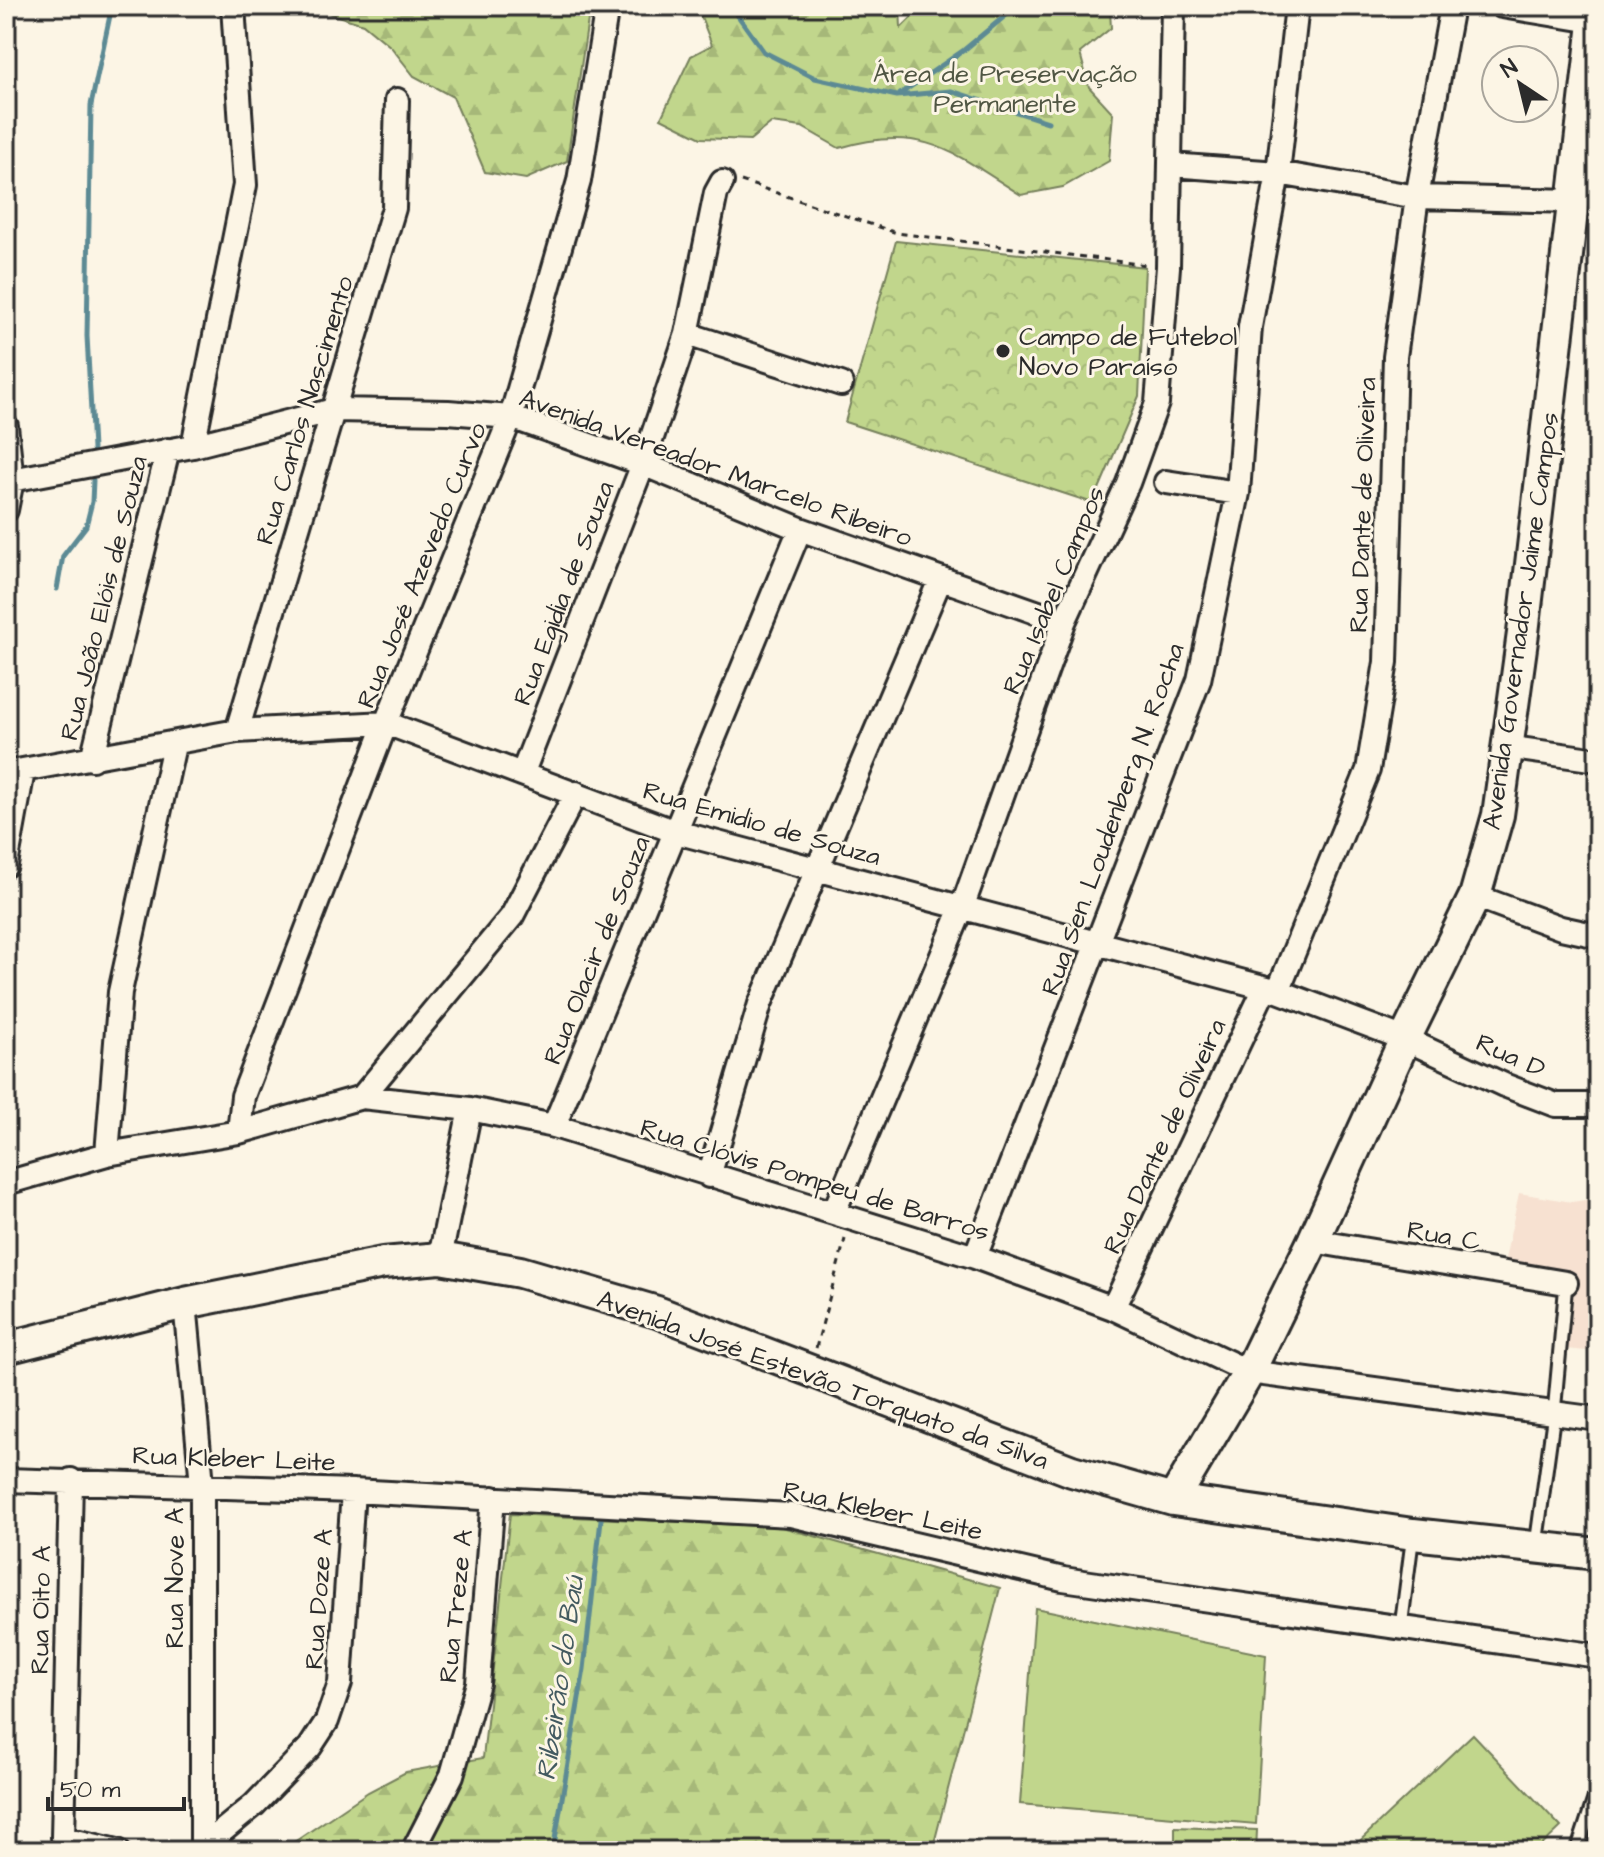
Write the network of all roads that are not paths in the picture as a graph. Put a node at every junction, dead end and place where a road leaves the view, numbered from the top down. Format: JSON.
{"nodes":[{"id":1,"x":233,"y":6,"type":"edge"},
{"id":2,"x":607,"y":6,"type":"edge"},
{"id":3,"x":1173,"y":6,"type":"edge"},
{"id":4,"x":1297,"y":6,"type":"edge"},
{"id":5,"x":1452,"y":6,"type":"edge"},
{"id":6,"x":1502,"y":6,"type":"edge"},
{"id":7,"x":1595,"y":14,"type":"edge"},
{"id":8,"x":397,"y":100,"type":"dead end"},
{"id":9,"x":1171,"y":165,"type":"junction"},
{"id":10,"x":1278,"y":173,"type":"junction"},
{"id":11,"x":722,"y":182,"type":"road end"},
{"id":12,"x":1417,"y":197,"type":"junction"},
{"id":13,"x":1573,"y":201,"type":"junction"},
{"id":14,"x":687,"y":334,"type":"junction"},
{"id":15,"x":841,"y":384,"type":"dead end"},
{"id":16,"x":334,"y":410,"type":"junction"},
{"id":17,"x":511,"y":417,"type":"junction"},
{"id":18,"x":6,"y":426,"type":"edge"},
{"id":19,"x":193,"y":446,"type":"junction"},
{"id":20,"x":168,"y":450,"type":"junction"},
{"id":21,"x":643,"y":464,"type":"junction"},
{"id":22,"x":9,"y":480,"type":"edge"},
{"id":23,"x":1166,"y":482,"type":"dead end"},
{"id":24,"x":1238,"y":493,"type":"junction"},
{"id":25,"x":6,"y":510,"type":"edge"},
{"id":26,"x":800,"y":529,"type":"junction"},
{"id":27,"x":940,"y":580,"type":"junction"},
{"id":28,"x":1064,"y":622,"type":"junction"},
{"id":29,"x":386,"y":723,"type":"junction"},
{"id":30,"x":237,"y":731,"type":"junction"},
{"id":31,"x":174,"y":745,"type":"junction"},
{"id":32,"x":1506,"y":747,"type":"junction"},
{"id":33,"x":92,"y":759,"type":"junction"},
{"id":34,"x":1598,"y":760,"type":"edge"},
{"id":35,"x":14,"y":772,"type":"edge"},
{"id":36,"x":523,"y":772,"type":"junction"},
{"id":37,"x":576,"y":793,"type":"junction"},
{"id":38,"x":676,"y":832,"type":"junction"},
{"id":39,"x":6,"y":865,"type":"edge"},
{"id":40,"x":816,"y":871,"type":"junction"},
{"id":41,"x":1475,"y":896,"type":"junction"},
{"id":42,"x":962,"y":908,"type":"junction"},
{"id":43,"x":1598,"y":936,"type":"edge"},
{"id":44,"x":1098,"y":943,"type":"junction"},
{"id":45,"x":1272,"y":990,"type":"junction"},
{"id":46,"x":1405,"y":1039,"type":"junction"},
{"id":47,"x":362,"y":1097,"type":"junction"},
{"id":48,"x":1598,"y":1105,"type":"edge"},
{"id":49,"x":470,"y":1109,"type":"junction"},
{"id":50,"x":554,"y":1126,"type":"junction"},
{"id":51,"x":239,"y":1132,"type":"junction"},
{"id":52,"x":107,"y":1154,"type":"junction"},
{"id":53,"x":709,"y":1176,"type":"junction"},
{"id":54,"x":6,"y":1183,"type":"edge"},
{"id":55,"x":842,"y":1214,"type":"junction"},
{"id":56,"x":1313,"y":1241,"type":"junction"},
{"id":57,"x":975,"y":1257,"type":"junction"},
{"id":58,"x":440,"y":1258,"type":"junction"},
{"id":59,"x":1566,"y":1283,"type":"joint"},
{"id":60,"x":185,"y":1303,"type":"junction"},
{"id":61,"x":1113,"y":1308,"type":"junction"},
{"id":62,"x":6,"y":1348,"type":"edge"},
{"id":63,"x":1249,"y":1372,"type":"junction"},
{"id":64,"x":1554,"y":1413,"type":"junction"},
{"id":65,"x":1598,"y":1419,"type":"edge"},
{"id":66,"x":6,"y":1480,"type":"edge"},
{"id":67,"x":71,"y":1480,"type":"junction"},
{"id":68,"x":202,"y":1484,"type":"junction"},
{"id":69,"x":353,"y":1491,"type":"junction"},
{"id":70,"x":493,"y":1498,"type":"junction"},
{"id":71,"x":1173,"y":1500,"type":"junction"},
{"id":72,"x":1413,"y":1534,"type":"junction"},
{"id":73,"x":1535,"y":1548,"type":"junction"},
{"id":74,"x":1598,"y":1554,"type":"edge"},
{"id":75,"x":1401,"y":1627,"type":"junction"},
{"id":76,"x":1598,"y":1656,"type":"edge"},
{"id":77,"x":1598,"y":1787,"type":"edge"},
{"id":78,"x":200,"y":1850,"type":"edge"},
{"id":79,"x":118,"y":1851,"type":"edge"},
{"id":80,"x":413,"y":1851,"type":"edge"},
{"id":81,"x":1577,"y":1851,"type":"edge"}],
"edges":[{"from":1,"to":19,"type":"street"},
{"from":2,"to":17,"type":"street","name":"Rua José Azevedo Curvo"},
{"from":3,"to":9,"type":"street","name":"Rua Isabel Campos"},
{"from":4,"to":10,"type":"street","name":"Rua Sen. Loudenberg N. Rocha"},
{"from":5,"to":12,"type":"street","name":"Rua Dante de Oliveira"},
{"from":6,"to":7,"type":"street"},
{"from":7,"to":13,"type":"main road","name":"Avenida Governador Jaime Campos"},
{"from":8,"to":16,"type":"street","name":"Rua Carlos Nascimento"},
{"from":9,"to":10,"type":"street"},
{"from":9,"to":28,"type":"street","name":"Rua Isabel Campos"},
{"from":10,"to":12,"type":"street"},
{"from":10,"to":24,"type":"street","name":"Rua Sen. Loudenberg N. Rocha"},
{"from":11,"to":14,"type":"street","name":"Rua Egidia de Souza"},
{"from":12,"to":13,"type":"street"},
{"from":12,"to":45,"type":"street","name":"Rua Dante de Oliveira"},
{"from":13,"to":32,"type":"main road","name":"Avenida Governador Jaime Campos"},
{"from":14,"to":15,"type":"street"},
{"from":14,"to":21,"type":"street","name":"Rua Egidia de Souza"},
{"from":16,"to":17,"type":"street","name":"Avenida Vereador Marcelo Ribeiro"},
{"from":16,"to":19,"type":"street","name":"Avenida Vereador Marcelo Ribeiro"},
{"from":16,"to":30,"type":"street","name":"Rua Carlos Nascimento"},
{"from":17,"to":21,"type":"street","name":"Avenida Vereador Marcelo Ribeiro"},
{"from":17,"to":29,"type":"street","name":"Rua José Azevedo Curvo"},
{"from":18,"to":22,"type":"street"},
{"from":19,"to":20,"type":"street","name":"Avenida Vereador Marcelo Ribeiro"},
{"from":20,"to":22,"type":"street","name":"Avenida Vereador Marcelo Ribeiro"},
{"from":20,"to":33,"type":"street","name":"Rua João Elóis de Souza"},
{"from":21,"to":26,"type":"street","name":"Avenida Vereador Marcelo Ribeiro"},
{"from":21,"to":36,"type":"street","name":"Rua Egidia de Souza"},
{"from":22,"to":25,"type":"street"},
{"from":23,"to":24,"type":"street"},
{"from":24,"to":44,"type":"street","name":"Rua Sen. Loudenberg N. Rocha"},
{"from":26,"to":27,"type":"street","name":"Avenida Vereador Marcelo Ribeiro"},
{"from":26,"to":38,"type":"street","name":"Rua Olacir de Souza"},
{"from":27,"to":28,"type":"street","name":"Avenida Vereador Marcelo Ribeiro"},
{"from":27,"to":40,"type":"street"},
{"from":28,"to":42,"type":"street","name":"Rua Isabel Campos"},
{"from":29,"to":30,"type":"street","name":"Rua Emidio de Souza"},
{"from":29,"to":36,"type":"street","name":"Rua Emidio de Souza"},
{"from":29,"to":51,"type":"street","name":"Rua José Azevedo Curvo"},
{"from":30,"to":31,"type":"street","name":"Rua Emidio de Souza"},
{"from":31,"to":33,"type":"street","name":"Rua Emidio de Souza"},
{"from":31,"to":52,"type":"street"},
{"from":32,"to":34,"type":"street"},
{"from":32,"to":41,"type":"main road","name":"Avenida Governador Jaime Campos"},
{"from":33,"to":35,"type":"street","name":"Rua Emidio de Souza"},
{"from":35,"to":39,"type":"street"},
{"from":36,"to":37,"type":"street","name":"Rua Emidio de Souza"},
{"from":37,"to":38,"type":"street","name":"Rua Emidio de Souza"},
{"from":37,"to":47,"type":"street"},
{"from":38,"to":40,"type":"street","name":"Rua Emidio de Souza"},
{"from":38,"to":50,"type":"street","name":"Rua Olacir de Souza"},
{"from":40,"to":42,"type":"street","name":"Rua Emidio de Souza"},
{"from":40,"to":53,"type":"street"},
{"from":41,"to":43,"type":"street"},
{"from":41,"to":46,"type":"main road","name":"Avenida Governador Jaime Campos"},
{"from":42,"to":44,"type":"street","name":"Rua Emidio de Souza"},
{"from":42,"to":55,"type":"street","name":"Rua Isabel Campos"},
{"from":44,"to":45,"type":"street","name":"Rua Emidio de Souza"},
{"from":44,"to":57,"type":"street","name":"Rua Sen. Loudenberg N. Rocha"},
{"from":45,"to":46,"type":"street","name":"Rua Emidio de Souza"},
{"from":45,"to":61,"type":"street","name":"Rua Dante de Oliveira"},
{"from":46,"to":48,"type":"street","name":"Rua D"},
{"from":46,"to":56,"type":"main road","name":"Avenida Governador Jaime Campos"},
{"from":47,"to":49,"type":"street","name":"Rua Clóvis Pompeu de Barros"},
{"from":47,"to":51,"type":"street","name":"Rua Clóvis Pompeu de Barros"},
{"from":49,"to":50,"type":"street","name":"Rua Clóvis Pompeu de Barros"},
{"from":49,"to":58,"type":"street"},
{"from":50,"to":53,"type":"street","name":"Rua Clóvis Pompeu de Barros"},
{"from":51,"to":52,"type":"street","name":"Rua Clóvis Pompeu de Barros"},
{"from":52,"to":54,"type":"street","name":"Rua Clóvis Pompeu de Barros"},
{"from":53,"to":55,"type":"street","name":"Rua Clóvis Pompeu de Barros"},
{"from":55,"to":57,"type":"street","name":"Rua Clóvis Pompeu de Barros"},
{"from":56,"to":59,"type":"street","name":"Rua C"},
{"from":56,"to":63,"type":"main road","name":"Avenida Governador Jaime Campos"},
{"from":57,"to":61,"type":"street","name":"Rua Clóvis Pompeu de Barros"},
{"from":58,"to":60,"type":"main road","name":"Avenida José Estevão Torquato da Silva"},
{"from":58,"to":71,"type":"main road","name":"Avenida José Estevão Torquato da Silva"},
{"from":59,"to":64,"type":"lane"},
{"from":60,"to":62,"type":"main road","name":"Avenida José Estevão Torquato da Silva"},
{"from":60,"to":68,"type":"street","name":"Rua Nove A"},
{"from":61,"to":63,"type":"street","name":"Rua Clóvis Pompeu de Barros"},
{"from":63,"to":64,"type":"street","name":"Rua Clóvis Pompeu de Barros"},
{"from":63,"to":71,"type":"main road","name":"Avenida Governador Jaime Campos"},
{"from":64,"to":65,"type":"street","name":"Rua Clóvis Pompeu de Barros"},
{"from":64,"to":73,"type":"lane"},
{"from":66,"to":67,"type":"street","name":"Rua Kleber Leite"},
{"from":67,"to":68,"type":"street","name":"Rua Kleber Leite"},
{"from":67,"to":79,"type":"street","name":"Rua Oito A"},
{"from":68,"to":69,"type":"street","name":"Rua Kleber Leite"},
{"from":68,"to":78,"type":"street","name":"Rua Nove A"},
{"from":69,"to":70,"type":"street","name":"Rua Kleber Leite"},
{"from":69,"to":78,"type":"street","name":"Rua Doze A"},
{"from":70,"to":75,"type":"street","name":"Rua Kleber Leite"},
{"from":70,"to":80,"type":"street","name":"Rua Treze A"},
{"from":71,"to":72,"type":"main road","name":"Avenida José Estevão Torquato da Silva"},
{"from":72,"to":73,"type":"main road","name":"Avenida José Estevão Torquato da Silva"},
{"from":72,"to":75,"type":"lane"},
{"from":73,"to":74,"type":"main road","name":"Avenida José Estevão Torquato da Silva"},
{"from":75,"to":76,"type":"street","name":"Rua Kleber Leite"},
{"from":77,"to":81,"type":"lane"}]}
